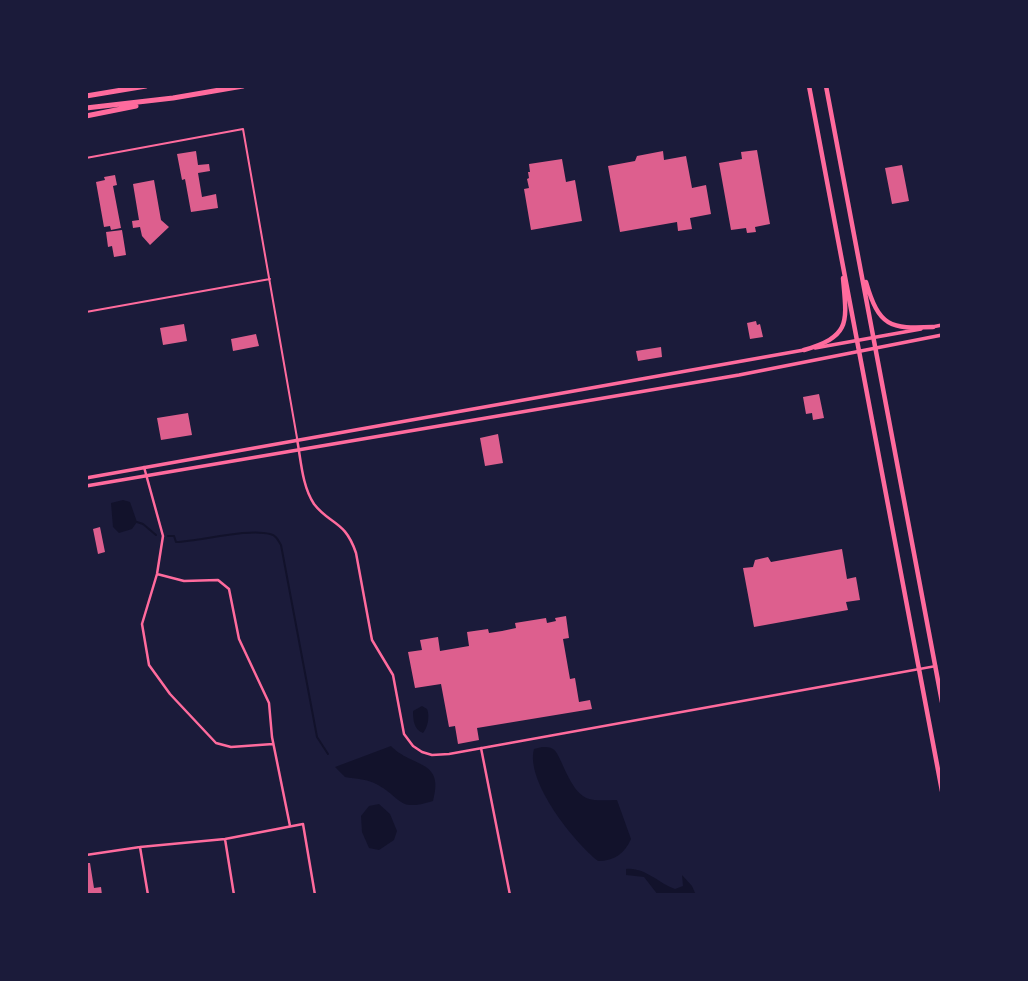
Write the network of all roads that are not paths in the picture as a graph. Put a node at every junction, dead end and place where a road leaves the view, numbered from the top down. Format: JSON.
{"nodes":[{"id":1,"x":146,"y":86,"type":"edge"},
{"id":2,"x":243,"y":86,"type":"edge"},
{"id":3,"x":809,"y":86,"type":"edge"},
{"id":4,"x":826,"y":86,"type":"edge"},
{"id":5,"x":86,"y":96,"type":"edge"},
{"id":6,"x":173,"y":98,"type":"junction"},
{"id":7,"x":86,"y":108,"type":"edge"},
{"id":8,"x":86,"y":116,"type":"edge"},
{"id":9,"x":86,"y":159,"type":"edge"},
{"id":10,"x":857,"y":250,"type":"junction"},
{"id":11,"x":841,"y":253,"type":"junction"},
{"id":12,"x":270,"y":279,"type":"junction"},
{"id":13,"x":86,"y":312,"type":"edge"},
{"id":14,"x":942,"y":325,"type":"edge"},
{"id":15,"x":933,"y":327,"type":"junction"},
{"id":16,"x":942,"y":335,"type":"edge"},
{"id":17,"x":874,"y":337,"type":"junction"},
{"id":18,"x":858,"y":340,"type":"junction"},
{"id":19,"x":875,"y":347,"type":"junction"},
{"id":20,"x":804,"y":350,"type":"junction"},
{"id":21,"x":859,"y":350,"type":"junction"},
{"id":22,"x":297,"y":439,"type":"junction"},
{"id":23,"x":299,"y":451,"type":"junction"},
{"id":24,"x":144,"y":467,"type":"junction"},
{"id":25,"x":146,"y":477,"type":"junction"},
{"id":26,"x":86,"y":478,"type":"edge"},
{"id":27,"x":86,"y":486,"type":"edge"},
{"id":28,"x":157,"y":574,"type":"junction"},
{"id":29,"x":936,"y":666,"type":"junction"},
{"id":30,"x":919,"y":669,"type":"junction"},
{"id":31,"x":942,"y":702,"type":"edge"},
{"id":32,"x":273,"y":744,"type":"junction"},
{"id":33,"x":481,"y":748,"type":"junction"},
{"id":34,"x":942,"y":792,"type":"edge"},
{"id":35,"x":290,"y":826,"type":"junction"},
{"id":36,"x":225,"y":839,"type":"junction"},
{"id":37,"x":140,"y":847,"type":"junction"},
{"id":38,"x":86,"y":855,"type":"edge"},
{"id":39,"x":148,"y":895,"type":"edge"},
{"id":40,"x":234,"y":895,"type":"edge"},
{"id":41,"x":315,"y":895,"type":"edge"},
{"id":42,"x":510,"y":895,"type":"edge"}],
"edges":[{"from":1,"to":5,"type":"highway"},
{"from":2,"to":6,"type":"highway"},
{"from":3,"to":11,"type":"main road"},
{"from":4,"to":10,"type":"main road"},
{"from":6,"to":7,"type":"highway"},
{"from":6,"to":8,"type":"highway"},
{"from":9,"to":12,"type":"lane"},
{"from":10,"to":15,"type":"main road"},
{"from":10,"to":17,"type":"main road"},
{"from":11,"to":18,"type":"main road"},
{"from":11,"to":20,"type":"main road"},
{"from":12,"to":13,"type":"lane"},
{"from":12,"to":22,"type":"lane"},
{"from":14,"to":15,"type":"street"},
{"from":15,"to":17,"type":"street"},
{"from":16,"to":19,"type":"street"},
{"from":17,"to":18,"type":"street"},
{"from":17,"to":19,"type":"main road"},
{"from":18,"to":20,"type":"street"},
{"from":18,"to":21,"type":"main road"},
{"from":19,"to":21,"type":"street"},
{"from":19,"to":29,"type":"main road"},
{"from":20,"to":22,"type":"street"},
{"from":21,"to":23,"type":"street"},
{"from":21,"to":30,"type":"main road"},
{"from":22,"to":23,"type":"street"},
{"from":22,"to":24,"type":"street"},
{"from":23,"to":25,"type":"street"},
{"from":23,"to":33,"type":"street"},
{"from":24,"to":25,"type":"street"},
{"from":24,"to":26,"type":"street"},
{"from":25,"to":27,"type":"street"},
{"from":25,"to":28,"type":"street"},
{"from":28,"to":32,"type":"street"},
{"from":28,"to":32,"type":"street"},
{"from":29,"to":30,"type":"street"},
{"from":29,"to":31,"type":"main road"},
{"from":30,"to":33,"type":"street"},
{"from":30,"to":34,"type":"main road"},
{"from":32,"to":35,"type":"street"},
{"from":33,"to":42,"type":"street"},
{"from":35,"to":36,"type":"street"},
{"from":35,"to":41,"type":"street"},
{"from":36,"to":37,"type":"street"},
{"from":36,"to":40,"type":"street"},
{"from":37,"to":38,"type":"street"},
{"from":37,"to":39,"type":"street"}]}
